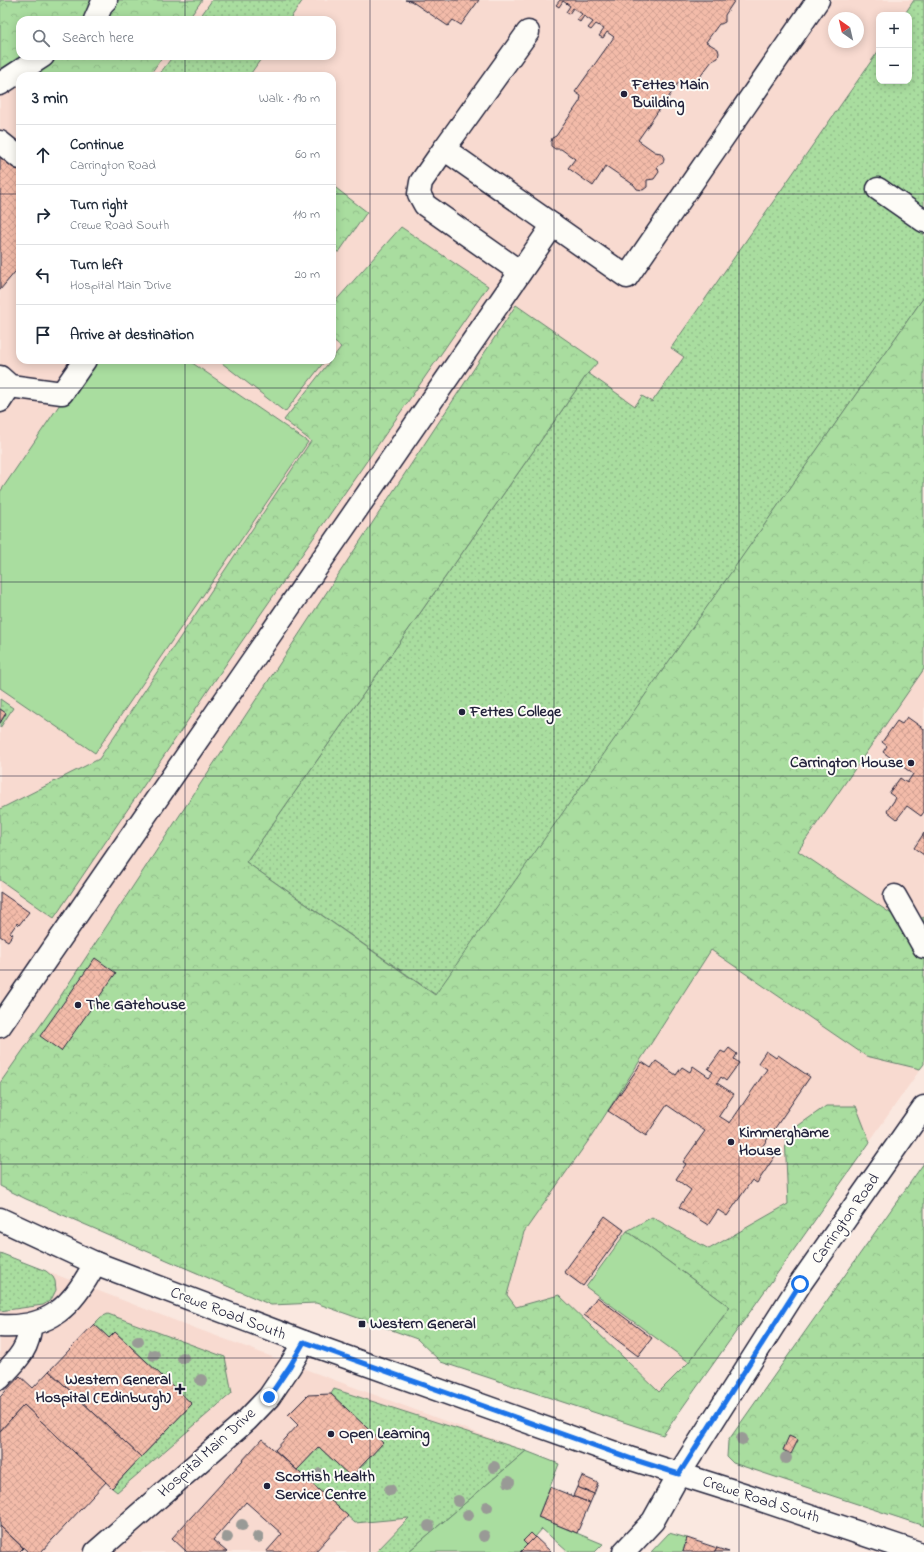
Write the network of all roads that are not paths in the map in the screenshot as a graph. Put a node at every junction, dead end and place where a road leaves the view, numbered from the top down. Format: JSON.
{"nodes":[{"id":1,"x":106,"y":0,"type":"edge"},
{"id":2,"x":818,"y":0,"type":"edge"},
{"id":3,"x":97,"y":16,"type":"edge"},
{"id":4,"x":528,"y":32,"type":"dead end"},
{"id":5,"x":37,"y":60,"type":"edge"},
{"id":6,"x":18,"y":72,"type":"edge"},
{"id":7,"x":16,"y":74,"type":"edge"},
{"id":8,"x":0,"y":84,"type":"edge"},
{"id":9,"x":0,"y":142,"type":"edge"},
{"id":10,"x":444,"y":150,"type":"junction"},
{"id":11,"x":16,"y":155,"type":"edge"},
{"id":12,"x":878,"y":189,"type":"dead end"},
{"id":13,"x":924,"y":221,"type":"edge"},
{"id":14,"x":553,"y":225,"type":"junction"},
{"id":15,"x":520,"y":272,"type":"junction"},
{"id":16,"x":82,"y":364,"type":"edge"},
{"id":17,"x":3,"y":388,"type":"edge"},
{"id":18,"x":895,"y":896,"type":"dead end"},
{"id":19,"x":924,"y":947,"type":"edge"},
{"id":20,"x":0,"y":1026,"type":"edge"},
{"id":21,"x":924,"y":1106,"type":"edge"},
{"id":22,"x":0,"y":1219,"type":"edge"},
{"id":23,"x":95,"y":1263,"type":"junction"},
{"id":24,"x":30,"y":1325,"type":"junction"},
{"id":25,"x":0,"y":1326,"type":"edge"},
{"id":26,"x":304,"y":1342,"type":"junction"},
{"id":27,"x":0,"y":1378,"type":"edge"},
{"id":28,"x":679,"y":1474,"type":"junction"},
{"id":29,"x":96,"y":1552,"type":"edge"},
{"id":30,"x":624,"y":1552,"type":"edge"},
{"id":31,"x":916,"y":1552,"type":"edge"}],
"edges":[{"from":1,"to":3,"type":"street"},
{"from":2,"to":14,"type":"street"},
{"from":4,"to":10,"type":"street"},
{"from":5,"to":6,"type":"street"},
{"from":7,"to":8,"type":"street"},
{"from":9,"to":11,"type":"street"},
{"from":10,"to":14,"type":"street"},
{"from":10,"to":15,"type":"street"},
{"from":12,"to":13,"type":"street"},
{"from":14,"to":15,"type":"street"},
{"from":15,"to":20,"type":"street"},
{"from":16,"to":17,"type":"street"},
{"from":18,"to":19,"type":"street"},
{"from":21,"to":28,"type":"street","name":"Carrington Road"},
{"from":22,"to":23,"type":"street","name":"Crewe Road South"},
{"from":23,"to":24,"type":"street"},
{"from":23,"to":26,"type":"street","name":"Crewe Road South"},
{"from":24,"to":25,"type":"street"},
{"from":24,"to":27,"type":"street"},
{"from":26,"to":28,"type":"street","name":"Crewe Road South"},
{"from":26,"to":29,"type":"street","name":"Hospital Main Drive"},
{"from":28,"to":30,"type":"street","name":"Carrington Road"},
{"from":28,"to":31,"type":"street","name":"Crewe Road South"}]}
